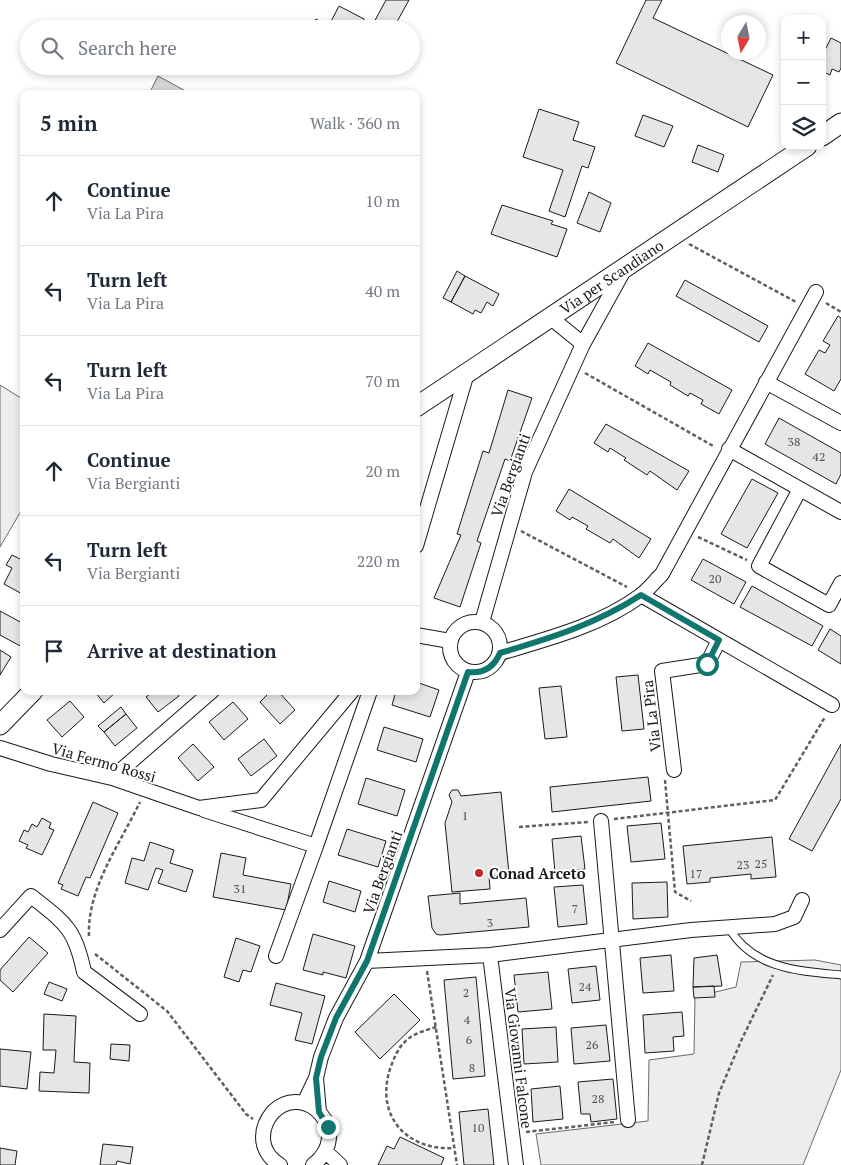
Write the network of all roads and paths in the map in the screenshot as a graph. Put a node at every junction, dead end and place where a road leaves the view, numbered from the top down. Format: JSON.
{"nodes":[{"id":1,"x":841,"y":123,"type":"edge"},
{"id":2,"x":826,"y":133,"type":"edge"},
{"id":3,"x":801,"y":150,"type":"edge"},
{"id":4,"x":674,"y":236,"type":"junction"},
{"id":5,"x":624,"y":270,"type":"junction"},
{"id":6,"x":812,"y":299,"type":"junction"},
{"id":7,"x":841,"y":312,"type":"edge"},
{"id":8,"x":551,"y":318,"type":"junction"},
{"id":9,"x":583,"y":344,"type":"junction"},
{"id":10,"x":573,"y":366,"type":"junction"},
{"id":11,"x":467,"y":373,"type":"junction"},
{"id":12,"x":766,"y":382,"type":"junction"},
{"id":13,"x":420,"y":404,"type":"edge"},
{"id":14,"x":841,"y":424,"type":"edge"},
{"id":15,"x":728,"y":452,"type":"junction"},
{"id":16,"x":800,"y":489,"type":"junction"},
{"id":17,"x":841,"y":512,"type":"edge"},
{"id":18,"x":509,"y":524,"type":"junction"},
{"id":19,"x":685,"y":531,"type":"junction"},
{"id":20,"x":420,"y":532,"type":"edge"},
{"id":21,"x":759,"y":566,"type":"junction"},
{"id":22,"x":841,"y":584,"type":"edge"},
{"id":23,"x":641,"y":595,"type":"junction"},
{"id":24,"x":482,"y":622,"type":"junction"},
{"id":25,"x":420,"y":636,"type":"edge"},
{"id":26,"x":719,"y":640,"type":"junction"},
{"id":27,"x":450,"y":641,"type":"junction"},
{"id":28,"x":500,"y":653,"type":"junction"},
{"id":29,"x":468,"y":672,"type":"junction"},
{"id":30,"x":29,"y":695,"type":"edge"},
{"id":31,"x":207,"y":695,"type":"edge"},
{"id":32,"x":349,"y":695,"type":"edge"},
{"id":33,"x":369,"y":695,"type":"edge"},
{"id":34,"x":832,"y":705,"type":"joint"},
{"id":35,"x":0,"y":725,"type":"edge"},
{"id":36,"x":0,"y":748,"type":"edge"},
{"id":37,"x":674,"y":770,"type":"joint"},
{"id":38,"x":112,"y":778,"type":"junction"},
{"id":39,"x":146,"y":790,"type":"junction"},
{"id":40,"x":199,"y":808,"type":"junction"},
{"id":41,"x":667,"y":812,"type":"junction"},
{"id":42,"x":601,"y":821,"type":"junction"},
{"id":43,"x":519,"y":827,"type":"dead end"},
{"id":44,"x":316,"y":846,"type":"junction"},
{"id":45,"x":802,"y":900,"type":"dead end"},
{"id":46,"x":691,"y":901,"type":"dead end"},
{"id":47,"x":729,"y":928,"type":"junction"},
{"id":48,"x":0,"y":930,"type":"edge"},
{"id":49,"x":612,"y":939,"type":"junction"},
{"id":50,"x":90,"y":944,"type":"dead end"},
{"id":51,"x":91,"y":950,"type":"dead end"},
{"id":52,"x":490,"y":955,"type":"junction"},
{"id":53,"x":276,"y":956,"type":"dead end"},
{"id":54,"x":424,"y":958,"type":"junction"},
{"id":55,"x":367,"y":961,"type":"junction"},
{"id":56,"x":777,"y":967,"type":"junction"},
{"id":57,"x":841,"y":975,"type":"edge"},
{"id":58,"x":140,"y":1014,"type":"dead end"},
{"id":59,"x":436,"y":1027,"type":"junction"},
{"id":60,"x":316,"y":1078,"type":"junction"},
{"id":61,"x":304,"y":1103,"type":"junction"},
{"id":62,"x":319,"y":1112,"type":"junction"},
{"id":63,"x":628,"y":1120,"type":"joint"},
{"id":64,"x":264,"y":1127,"type":"junction"},
{"id":65,"x":512,"y":1134,"type":"junction"},
{"id":66,"x":454,"y":1148,"type":"junction"},
{"id":67,"x":326,"y":1152,"type":"junction"},
{"id":68,"x":280,"y":1165,"type":"edge"},
{"id":69,"x":313,"y":1165,"type":"edge"},
{"id":70,"x":340,"y":1165,"type":"edge"},
{"id":71,"x":457,"y":1165,"type":"edge"},
{"id":72,"x":516,"y":1165,"type":"edge"},
{"id":73,"x":702,"y":1165,"type":"edge"}],
"edges":[{"from":1,"to":2,"type":"street"},
{"from":3,"to":4,"type":"street","name":"Via per Scandiano"},
{"from":4,"to":5,"type":"street","name":"Via per Scandiano"},
{"from":4,"to":6,"type":"path"},
{"from":5,"to":8,"type":"street","name":"Via per Scandiano"},
{"from":5,"to":9,"type":"street","name":"Via Bergianti"},
{"from":6,"to":7,"type":"path"},
{"from":6,"to":12,"type":"street"},
{"from":8,"to":9,"type":"street"},
{"from":8,"to":11,"type":"street","name":"Via per Scandiano"},
{"from":9,"to":10,"type":"street","name":"Via Bergianti"},
{"from":10,"to":15,"type":"path"},
{"from":10,"to":18,"type":"street","name":"Via Bergianti"},
{"from":11,"to":13,"type":"street","name":"Via per Scandiano"},
{"from":11,"to":20,"type":"street"},
{"from":12,"to":14,"type":"street"},
{"from":12,"to":15,"type":"street"},
{"from":15,"to":16,"type":"street"},
{"from":15,"to":19,"type":"street"},
{"from":16,"to":17,"type":"street"},
{"from":16,"to":21,"type":"street"},
{"from":18,"to":23,"type":"path"},
{"from":18,"to":24,"type":"street","name":"Via Bergianti"},
{"from":19,"to":21,"type":"path"},
{"from":19,"to":23,"type":"street"},
{"from":21,"to":22,"type":"street"},
{"from":23,"to":26,"type":"street"},
{"from":23,"to":28,"type":"street"},
{"from":24,"to":27,"type":"street"},
{"from":24,"to":28,"type":"street"},
{"from":25,"to":27,"type":"street"},
{"from":26,"to":34,"type":"street"},
{"from":26,"to":37,"type":"street","name":"Via La Pira"},
{"from":27,"to":29,"type":"street"},
{"from":28,"to":29,"type":"street"},
{"from":29,"to":55,"type":"street","name":"Via Bergianti"},
{"from":30,"to":35,"type":"street"},
{"from":31,"to":38,"type":"street"},
{"from":32,"to":40,"type":"street","name":"Via Fermo Rossi"},
{"from":33,"to":44,"type":"street"},
{"from":34,"to":41,"type":"path"},
{"from":36,"to":38,"type":"street","name":"Via Fermo Rossi"},
{"from":37,"to":41,"type":"path"},
{"from":38,"to":39,"type":"street","name":"Via Fermo Rossi"},
{"from":39,"to":40,"type":"street","name":"Via Fermo Rossi"},
{"from":39,"to":50,"type":"path"},
{"from":40,"to":44,"type":"street","name":"Via Fermo Rossi"},
{"from":41,"to":42,"type":"path"},
{"from":41,"to":46,"type":"path"},
{"from":42,"to":43,"type":"path"},
{"from":42,"to":49,"type":"street"},
{"from":44,"to":53,"type":"street"},
{"from":45,"to":47,"type":"street"},
{"from":47,"to":49,"type":"street"},
{"from":47,"to":56,"type":"lane"},
{"from":48,"to":58,"type":"street"},
{"from":49,"to":52,"type":"street"},
{"from":49,"to":63,"type":"street"},
{"from":51,"to":64,"type":"path"},
{"from":52,"to":54,"type":"street"},
{"from":52,"to":65,"type":"street","name":"Via Giovanni Falcone"},
{"from":54,"to":55,"type":"street"},
{"from":54,"to":59,"type":"path"},
{"from":55,"to":60,"type":"street","name":"Via Bergianti"},
{"from":56,"to":57,"type":"lane"},
{"from":56,"to":73,"type":"path"},
{"from":59,"to":66,"type":"path"},
{"from":59,"to":66,"type":"path"},
{"from":60,"to":61,"type":"street","name":"Via Bergianti"},
{"from":60,"to":62,"type":"street","name":"Via Bergianti"},
{"from":61,"to":62,"type":"street"},
{"from":61,"to":64,"type":"street"},
{"from":62,"to":67,"type":"street","name":"Via Bergianti"},
{"from":63,"to":65,"type":"path"},
{"from":64,"to":68,"type":"street"},
{"from":65,"to":72,"type":"street","name":"Via Giovanni Falcone"},
{"from":66,"to":71,"type":"path"},
{"from":67,"to":69,"type":"street"},
{"from":67,"to":70,"type":"street"}]}
